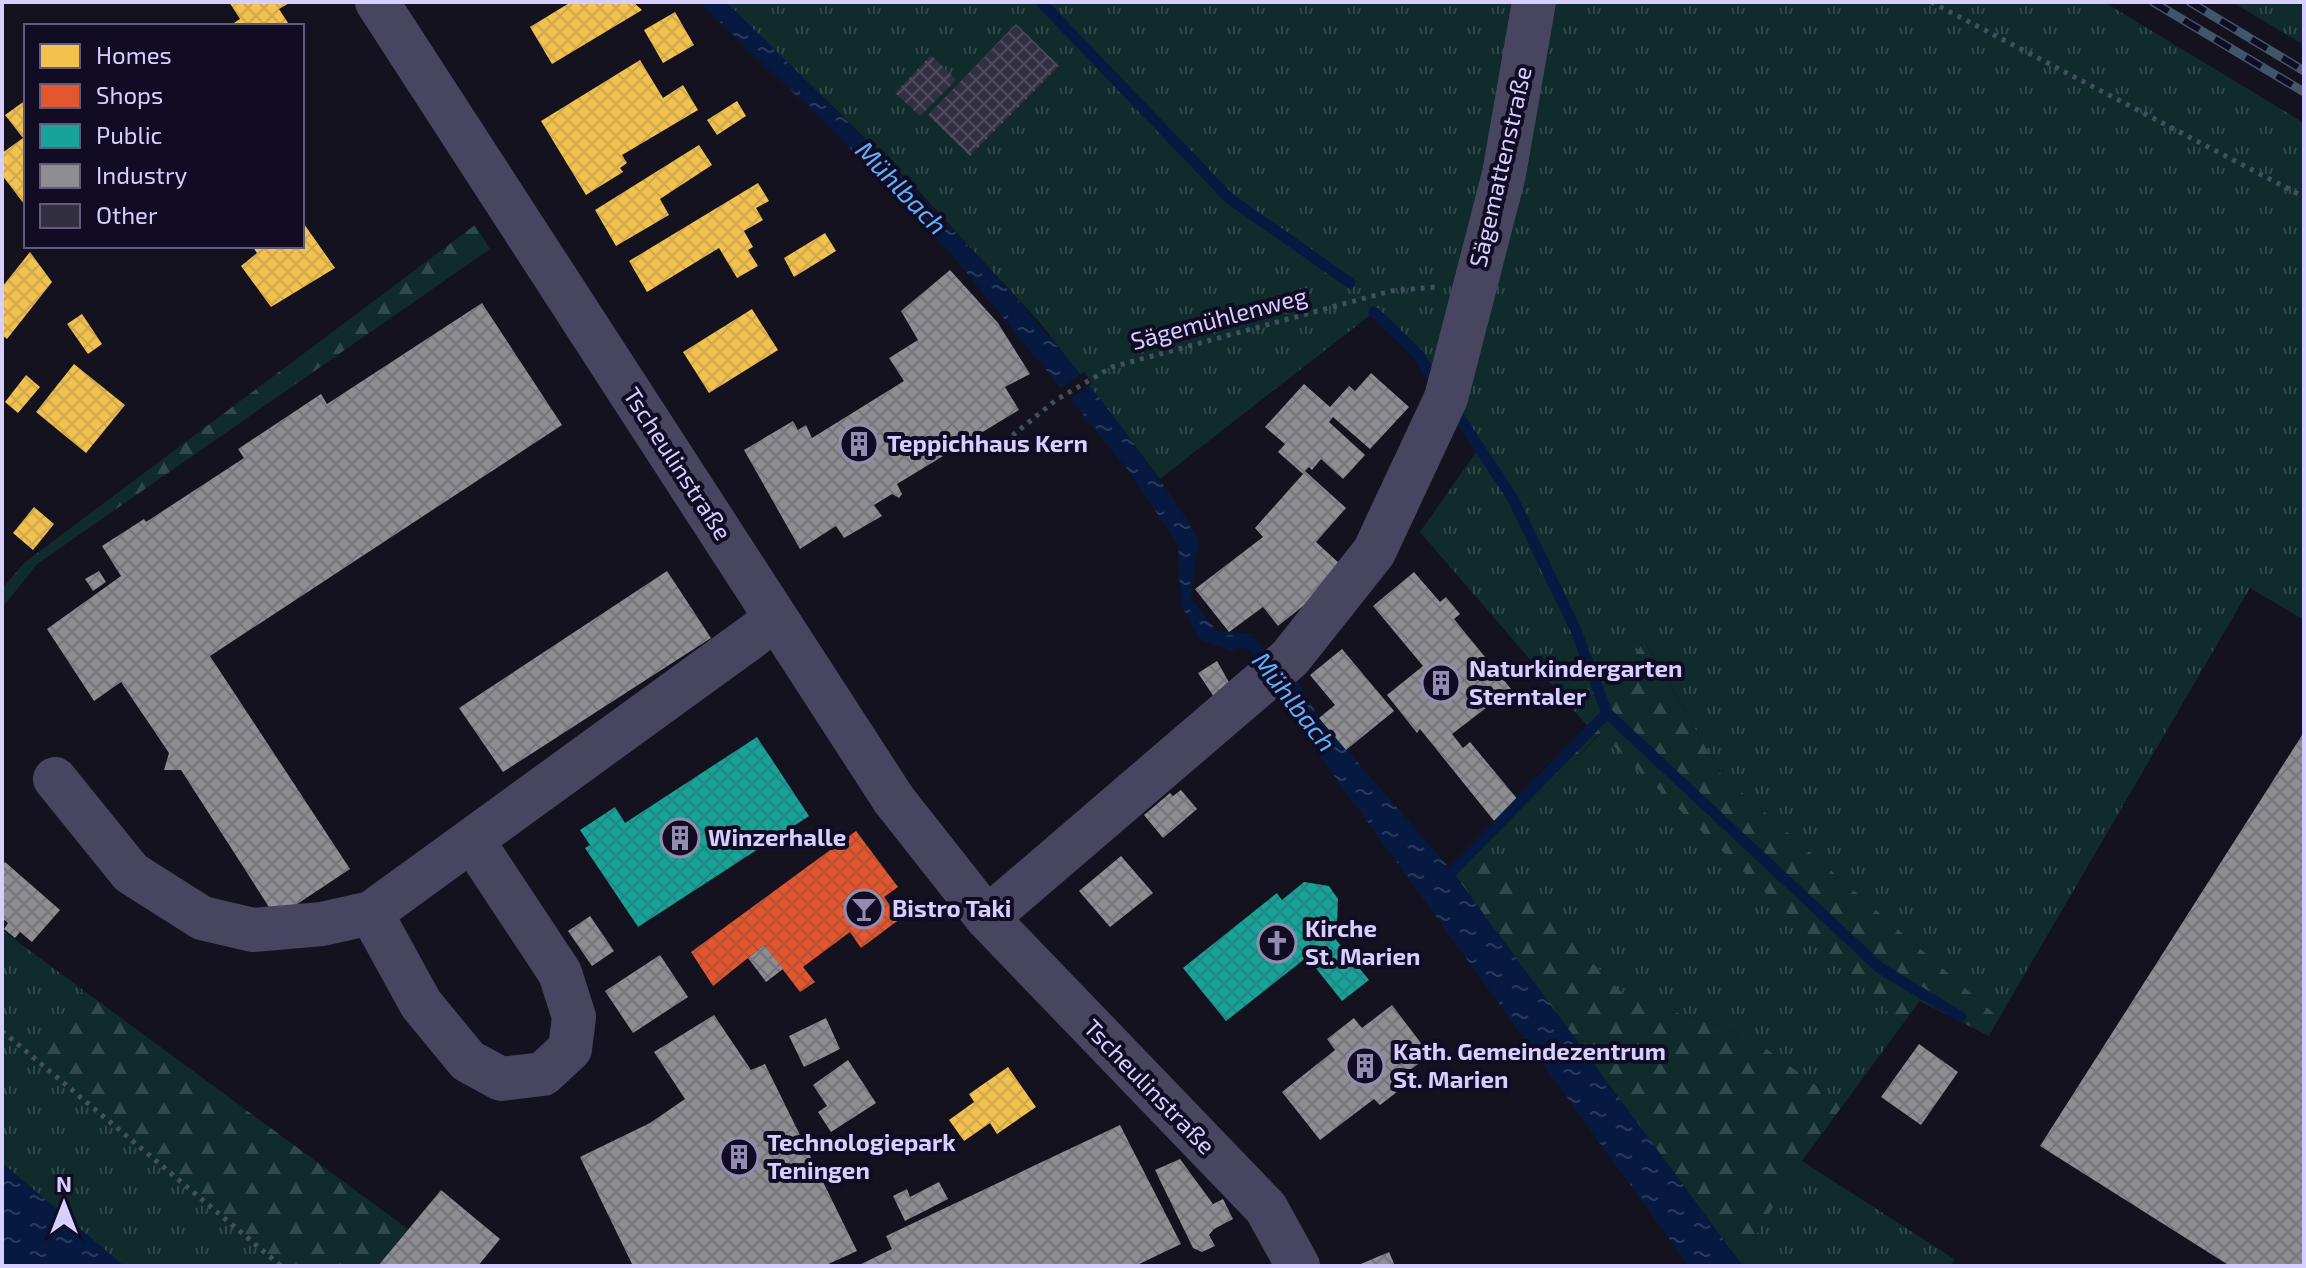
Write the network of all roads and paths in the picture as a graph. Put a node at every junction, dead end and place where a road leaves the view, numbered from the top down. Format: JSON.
{"nodes":[{"id":1,"x":377,"y":2,"type":"edge"},
{"id":2,"x":1534,"y":2,"type":"edge"},
{"id":3,"x":1931,"y":2,"type":"edge"},
{"id":4,"x":2304,"y":197,"type":"edge"},
{"id":5,"x":1474,"y":284,"type":"junction"},
{"id":6,"x":997,"y":448,"type":"dead end"},
{"id":7,"x":776,"y":619,"type":"junction"},
{"id":8,"x":55,"y":779,"type":"dead end"},
{"id":9,"x":472,"y":840,"type":"junction"},
{"id":10,"x":371,"y":913,"type":"junction"},
{"id":11,"x":987,"y":918,"type":"junction"},
{"id":12,"x":2,"y":1031,"type":"edge"},
{"id":13,"x":281,"y":1266,"type":"edge"},
{"id":14,"x":1298,"y":1266,"type":"edge"}],
"edges":[{"from":1,"to":7,"type":"street","name":"Tscheulinstraße"},
{"from":2,"to":5,"type":"street","name":"Sägemattenstraße"},
{"from":3,"to":4,"type":"path"},
{"from":5,"to":6,"type":"path","name":"Sägemühlenweg"},
{"from":5,"to":11,"type":"street","name":"Sägemattenstraße"},
{"from":7,"to":9,"type":"street"},
{"from":7,"to":11,"type":"street","name":"Tscheulinstraße"},
{"from":8,"to":10,"type":"street"},
{"from":9,"to":10,"type":"street"},
{"from":9,"to":10,"type":"street"},
{"from":11,"to":14,"type":"street","name":"Tscheulinstraße"},
{"from":12,"to":13,"type":"path"}]}
